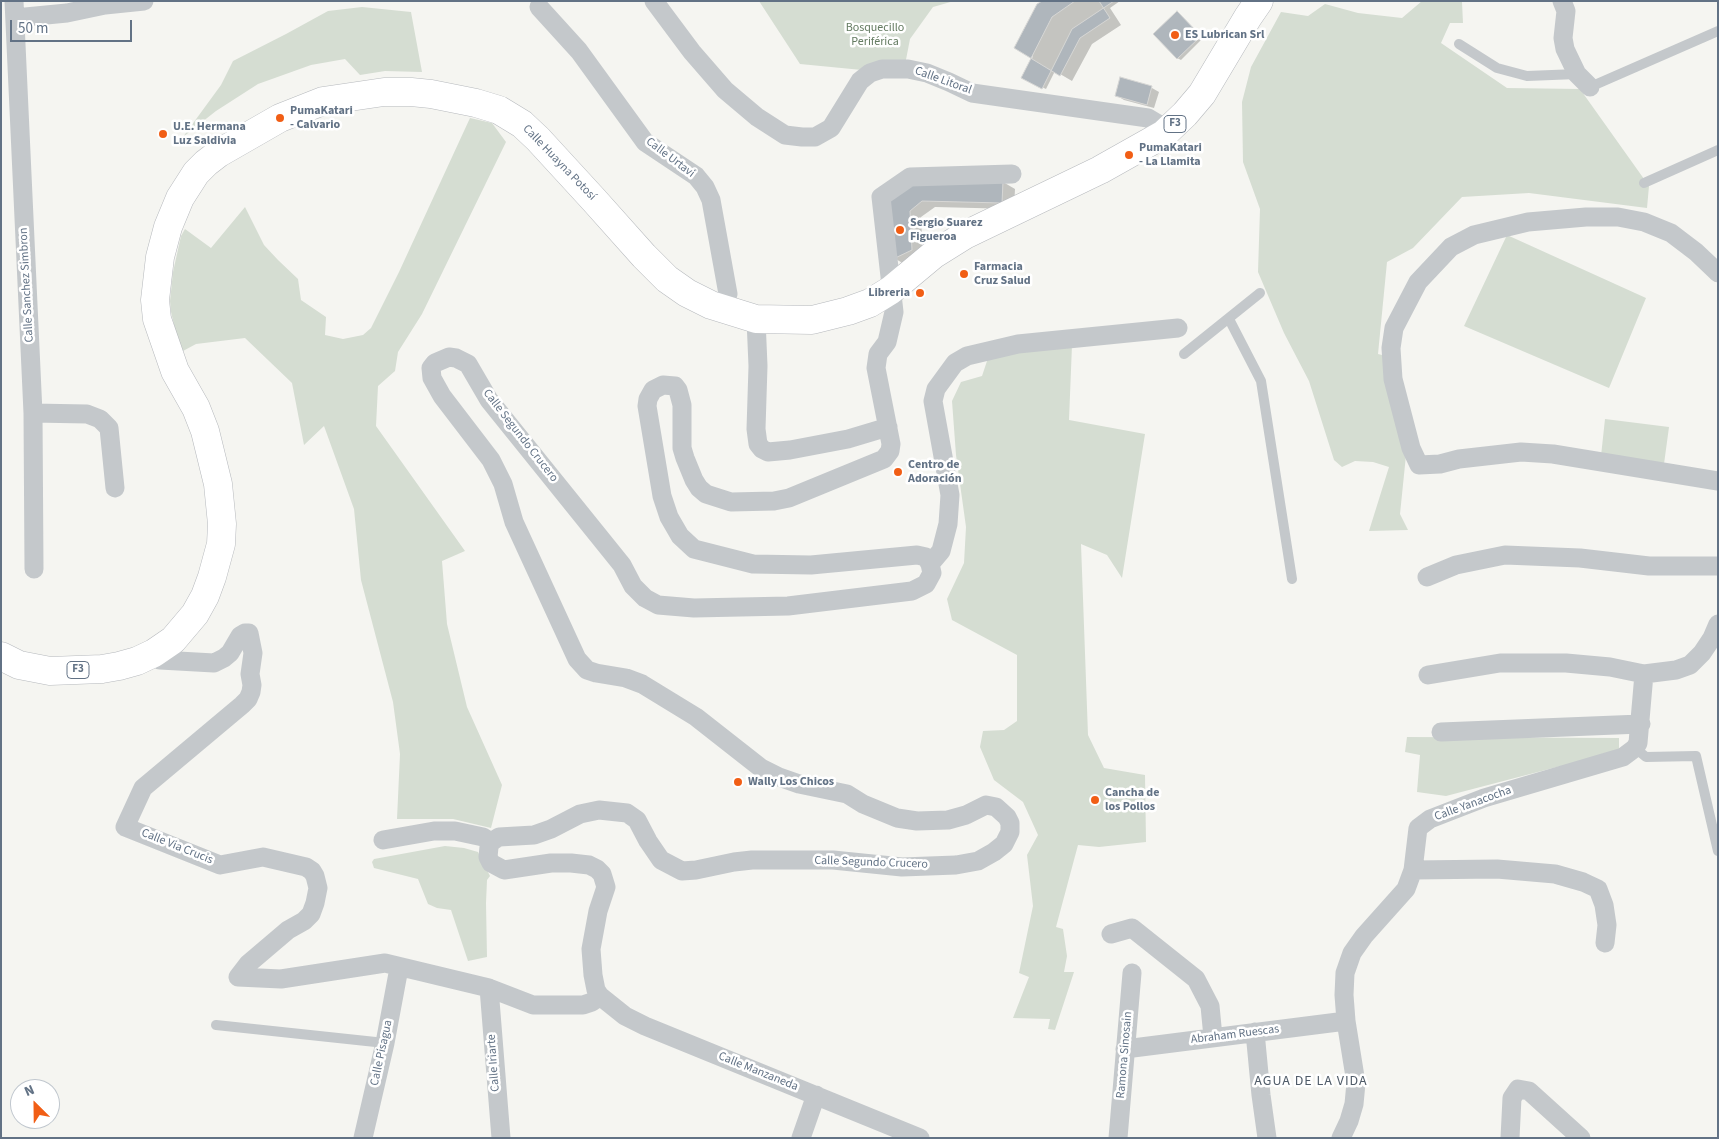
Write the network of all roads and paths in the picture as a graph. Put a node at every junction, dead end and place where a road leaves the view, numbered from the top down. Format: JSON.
{"nodes":[{"id":1,"x":144,"y":1,"type":"edge"},
{"id":2,"x":654,"y":1,"type":"edge"},
{"id":3,"x":1259,"y":1,"type":"edge"},
{"id":4,"x":1566,"y":4,"type":"edge"},
{"id":5,"x":539,"y":7,"type":"dead end"},
{"id":6,"x":14,"y":10,"type":"edge"},
{"id":7,"x":1718,"y":31,"type":"edge"},
{"id":8,"x":1459,"y":44,"type":"dead end"},
{"id":9,"x":1584,"y":80,"type":"junction"},
{"id":10,"x":1164,"y":134,"type":"junction"},
{"id":11,"x":1718,"y":150,"type":"edge"},
{"id":12,"x":1012,"y":174,"type":"dead end"},
{"id":13,"x":1644,"y":182,"type":"dead end"},
{"id":14,"x":1718,"y":274,"type":"edge"},
{"id":15,"x":891,"y":290,"type":"junction"},
{"id":16,"x":1260,"y":293,"type":"dead end"},
{"id":17,"x":722,"y":309,"type":"junction"},
{"id":18,"x":756,"y":319,"type":"junction"},
{"id":19,"x":1229,"y":319,"type":"junction"},
{"id":20,"x":1178,"y":328,"type":"dead end"},
{"id":21,"x":1184,"y":354,"type":"dead end"},
{"id":22,"x":33,"y":413,"type":"junction"},
{"id":23,"x":888,"y":426,"type":"junction"},
{"id":24,"x":1718,"y":481,"type":"edge"},
{"id":25,"x":115,"y":488,"type":"dead end"},
{"id":26,"x":930,"y":564,"type":"junction"},
{"id":27,"x":1718,"y":566,"type":"edge"},
{"id":28,"x":34,"y":569,"type":"dead end"},
{"id":29,"x":1427,"y":577,"type":"dead end"},
{"id":30,"x":1292,"y":579,"type":"dead end"},
{"id":31,"x":1718,"y":624,"type":"edge"},
{"id":32,"x":154,"y":653,"type":"junction"},
{"id":33,"x":1,"y":656,"type":"edge"},
{"id":34,"x":1644,"y":674,"type":"junction"},
{"id":35,"x":1428,"y":675,"type":"dead end"},
{"id":36,"x":1641,"y":724,"type":"junction"},
{"id":37,"x":1441,"y":732,"type":"dead end"},
{"id":38,"x":1635,"y":748,"type":"junction"},
{"id":39,"x":383,"y":840,"type":"dead end"},
{"id":40,"x":491,"y":842,"type":"junction"},
{"id":41,"x":1718,"y":851,"type":"edge"},
{"id":42,"x":1413,"y":870,"type":"junction"},
{"id":43,"x":1111,"y":934,"type":"dead end"},
{"id":44,"x":1605,"y":943,"type":"dead end"},
{"id":45,"x":399,"y":968,"type":"junction"},
{"id":46,"x":1132,"y":973,"type":"dead end"},
{"id":47,"x":489,"y":988,"type":"junction"},
{"id":48,"x":600,"y":996,"type":"junction"},
{"id":49,"x":1346,"y":1021,"type":"junction"},
{"id":50,"x":216,"y":1025,"type":"dead end"},
{"id":51,"x":1255,"y":1032,"type":"junction"},
{"id":52,"x":1213,"y":1037,"type":"junction"},
{"id":53,"x":384,"y":1043,"type":"junction"},
{"id":54,"x":1125,"y":1049,"type":"junction"},
{"id":55,"x":816,"y":1095,"type":"junction"},
{"id":56,"x":363,"y":1138,"type":"edge"},
{"id":57,"x":501,"y":1138,"type":"edge"},
{"id":58,"x":801,"y":1138,"type":"edge"},
{"id":59,"x":920,"y":1138,"type":"edge"},
{"id":60,"x":1118,"y":1138,"type":"edge"},
{"id":61,"x":1267,"y":1138,"type":"edge"},
{"id":62,"x":1341,"y":1138,"type":"edge"},
{"id":63,"x":1510,"y":1138,"type":"edge"},
{"id":64,"x":1581,"y":1138,"type":"edge"}],
"edges":[{"from":1,"to":6,"type":"street"},
{"from":2,"to":10,"type":"street","name":"Calle Litoral"},
{"from":3,"to":10,"type":"highway","number":"F3"},
{"from":4,"to":9,"type":"street"},
{"from":5,"to":17,"type":"street","name":"Calle Urtavi"},
{"from":6,"to":22,"type":"street","name":"Calle Sanchez Simbron"},
{"from":7,"to":9,"type":"lane"},
{"from":8,"to":9,"type":"lane"},
{"from":10,"to":15,"type":"highway","name":"Calle Huayna Potosí","number":"F3"},
{"from":11,"to":13,"type":"lane"},
{"from":12,"to":15,"type":"street"},
{"from":14,"to":24,"type":"street"},
{"from":15,"to":18,"type":"highway","name":"Calle Huayna Potosí","number":"F3"},
{"from":15,"to":23,"type":"street"},
{"from":16,"to":19,"type":"lane"},
{"from":17,"to":18,"type":"highway","name":"Calle Huayna Potosí","number":"F3"},
{"from":17,"to":32,"type":"highway","name":"Calle Huayna Potosí","number":"F3"},
{"from":18,"to":23,"type":"street"},
{"from":19,"to":21,"type":"lane"},
{"from":19,"to":30,"type":"lane"},
{"from":20,"to":26,"type":"street"},
{"from":22,"to":25,"type":"street"},
{"from":22,"to":28,"type":"street","name":"Calle Sanchez Simbron"},
{"from":23,"to":26,"type":"street"},
{"from":26,"to":40,"type":"street","name":"Calle Segundo Crucero"},
{"from":27,"to":29,"type":"street"},
{"from":31,"to":34,"type":"street"},
{"from":32,"to":33,"type":"highway","name":"Calle Huayna Potosí","number":"F3"},
{"from":32,"to":45,"type":"street","name":"Calle Via Crucis"},
{"from":34,"to":35,"type":"street"},
{"from":34,"to":36,"type":"street"},
{"from":36,"to":37,"type":"street"},
{"from":36,"to":38,"type":"street"},
{"from":38,"to":41,"type":"lane"},
{"from":38,"to":42,"type":"street","name":"Calle Yanacocha"},
{"from":39,"to":40,"type":"street"},
{"from":40,"to":48,"type":"street"},
{"from":42,"to":44,"type":"street"},
{"from":42,"to":49,"type":"street","name":"Calle Yanacocha"},
{"from":43,"to":52,"type":"street"},
{"from":45,"to":47,"type":"street","name":"Calle Via Crucis"},
{"from":45,"to":53,"type":"street","name":"Calle Pisagua"},
{"from":46,"to":54,"type":"street","name":"Ramona Sinosain"},
{"from":47,"to":48,"type":"street","name":"Calle Via Crucis"},
{"from":47,"to":57,"type":"street","name":"Calle Iriarte"},
{"from":48,"to":55,"type":"street","name":"Calle Manzaneda"},
{"from":49,"to":51,"type":"street","name":"Abraham Ruescas"},
{"from":49,"to":62,"type":"street","name":"Calle Yanacocha"},
{"from":50,"to":53,"type":"lane"},
{"from":51,"to":52,"type":"street","name":"Abraham Ruescas"},
{"from":51,"to":61,"type":"street"},
{"from":52,"to":54,"type":"street","name":"Abraham Ruescas"},
{"from":53,"to":56,"type":"street","name":"Calle Pisagua"},
{"from":54,"to":60,"type":"street","name":"Ramona Sinosain"},
{"from":55,"to":58,"type":"street"},
{"from":55,"to":59,"type":"street","name":"Calle Manzaneda"},
{"from":63,"to":64,"type":"street"}]}
